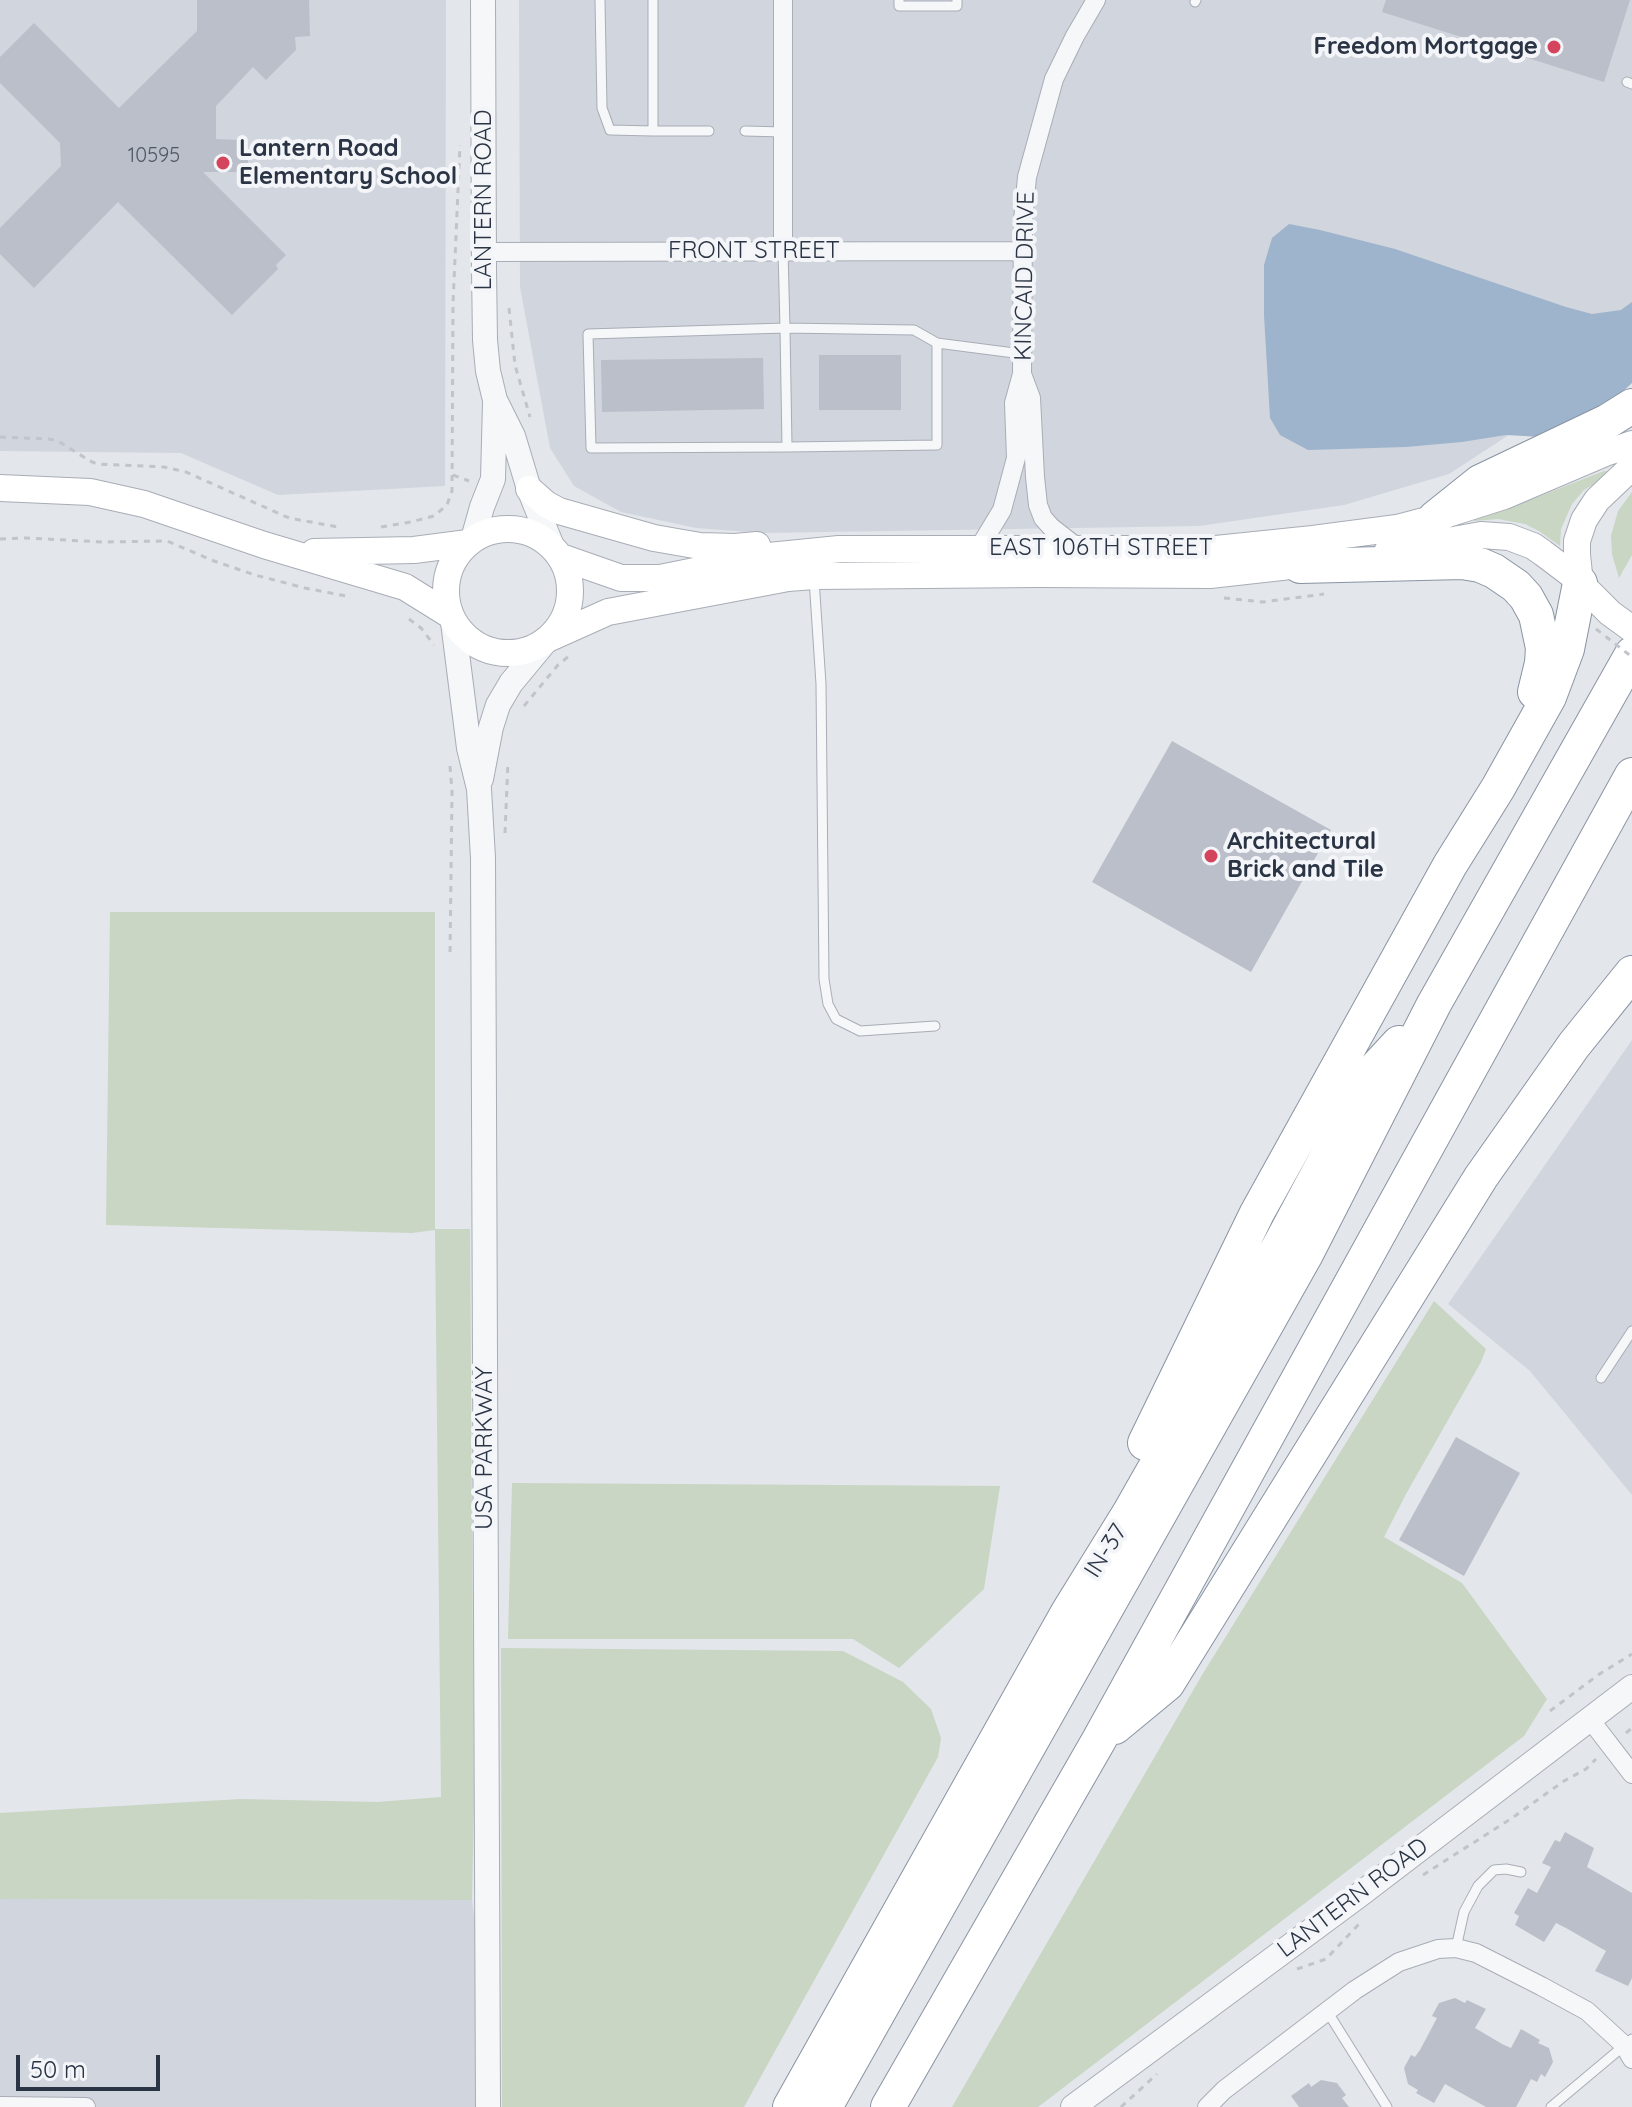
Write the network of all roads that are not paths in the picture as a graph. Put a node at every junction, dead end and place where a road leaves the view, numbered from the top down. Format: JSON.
{"nodes":[{"id":1,"x":483,"y":0,"type":"edge"},
{"id":2,"x":600,"y":0,"type":"edge"},
{"id":3,"x":653,"y":0,"type":"edge"},
{"id":4,"x":783,"y":0,"type":"edge"},
{"id":5,"x":899,"y":0,"type":"edge"},
{"id":6,"x":957,"y":0,"type":"edge"},
{"id":7,"x":1096,"y":0,"type":"edge"},
{"id":8,"x":653,"y":131,"type":"junction"},
{"id":9,"x":709,"y":131,"type":"dead end"},
{"id":10,"x":745,"y":131,"type":"dead end"},
{"id":11,"x":783,"y":132,"type":"junction"},
{"id":12,"x":783,"y":251,"type":"junction"},
{"id":13,"x":1024,"y":251,"type":"junction"},
{"id":14,"x":484,"y":252,"type":"junction"},
{"id":15,"x":785,"y":328,"type":"junction"},
{"id":16,"x":937,"y":343,"type":"junction"},
{"id":17,"x":1022,"y":354,"type":"junction"},
{"id":18,"x":1022,"y":374,"type":"junction"},
{"id":19,"x":495,"y":400,"type":"junction"},
{"id":20,"x":1632,"y":406,"type":"edge"},
{"id":21,"x":1632,"y":444,"type":"edge"},
{"id":22,"x":787,"y":447,"type":"junction"},
{"id":23,"x":1632,"y":467,"type":"edge"},
{"id":24,"x":0,"y":488,"type":"edge"},
{"id":25,"x":529,"y":489,"type":"junction"},
{"id":26,"x":1435,"y":518,"type":"junction"},
{"id":27,"x":470,"y":541,"type":"junction"},
{"id":28,"x":979,"y":548,"type":"junction"},
{"id":29,"x":1078,"y":548,"type":"junction"},
{"id":30,"x":839,"y":549,"type":"junction"},
{"id":31,"x":556,"y":552,"type":"junction"},
{"id":32,"x":291,"y":553,"type":"junction"},
{"id":33,"x":1300,"y":566,"type":"junction"},
{"id":34,"x":814,"y":576,"type":"junction"},
{"id":35,"x":1580,"y":582,"type":"junction"},
{"id":36,"x":452,"y":618,"type":"junction"},
{"id":37,"x":1632,"y":629,"type":"edge"},
{"id":38,"x":547,"y":640,"type":"junction"},
{"id":39,"x":1632,"y":656,"type":"edge"},
{"id":40,"x":1632,"y":775,"type":"edge"},
{"id":41,"x":479,"y":789,"type":"junction"},
{"id":42,"x":1450,"y":865,"type":"junction"},
{"id":43,"x":1632,"y":973,"type":"edge"},
{"id":44,"x":1434,"y":1004,"type":"junction"},
{"id":45,"x":935,"y":1026,"type":"dead end"},
{"id":46,"x":1632,"y":1331,"type":"edge"},
{"id":47,"x":1601,"y":1378,"type":"dead end"},
{"id":48,"x":1067,"y":1614,"type":"junction"},
{"id":49,"x":1632,"y":1687,"type":"edge"},
{"id":50,"x":1589,"y":1718,"type":"junction"},
{"id":51,"x":1099,"y":1740,"type":"junction"},
{"id":52,"x":1632,"y":1774,"type":"edge"},
{"id":53,"x":1521,"y":1872,"type":"dead end"},
{"id":54,"x":1456,"y":1948,"type":"junction"},
{"id":55,"x":1327,"y":2011,"type":"junction"},
{"id":56,"x":1629,"y":2048,"type":"edge"},
{"id":57,"x":0,"y":2106,"type":"edge"},
{"id":58,"x":86,"y":2107,"type":"edge"},
{"id":59,"x":488,"y":2107,"type":"edge"},
{"id":60,"x":790,"y":2107,"type":"edge"},
{"id":61,"x":825,"y":2107,"type":"edge"},
{"id":62,"x":888,"y":2107,"type":"edge"},
{"id":63,"x":1073,"y":2107,"type":"edge"},
{"id":64,"x":1207,"y":2107,"type":"edge"},
{"id":65,"x":1387,"y":2107,"type":"edge"},
{"id":66,"x":1551,"y":2107,"type":"edge"}],
"edges":[{"from":1,"to":14,"type":"street","name":"LANTERN ROAD"},
{"from":2,"to":8,"type":"lane"},
{"from":3,"to":8,"type":"lane"},
{"from":4,"to":11,"type":"street"},
{"from":5,"to":6,"type":"lane"},
{"from":7,"to":13,"type":"street","name":"KINCAID DRIVE"},
{"from":8,"to":9,"type":"lane"},
{"from":10,"to":11,"type":"lane"},
{"from":11,"to":12,"type":"street"},
{"from":12,"to":13,"type":"street","name":"FRONT STREET"},
{"from":12,"to":14,"type":"street","name":"FRONT STREET"},
{"from":12,"to":15,"type":"lane"},
{"from":13,"to":17,"type":"street","name":"KINCAID DRIVE"},
{"from":14,"to":19,"type":"street","name":"LANTERN ROAD"},
{"from":15,"to":16,"type":"lane"},
{"from":15,"to":22,"type":"lane"},
{"from":15,"to":22,"type":"lane"},
{"from":16,"to":17,"type":"lane"},
{"from":16,"to":22,"type":"lane"},
{"from":17,"to":18,"type":"street","name":"KINCAID DRIVE"},
{"from":18,"to":28,"type":"street","name":"KINCAID DRIVE"},
{"from":18,"to":29,"type":"street","name":"KINCAID DRIVE"},
{"from":19,"to":25,"type":"street","name":"LANTERN ROAD"},
{"from":19,"to":27,"type":"street","name":"LANTERN ROAD"},
{"from":20,"to":26,"type":"highway"},
{"from":21,"to":26,"type":"main road","name":"EAST 106TH STREET"},
{"from":23,"to":35,"type":"main road"},
{"from":24,"to":32,"type":"main road"},
{"from":25,"to":30,"type":"main road"},
{"from":25,"to":31,"type":"street","name":"LANTERN ROAD"},
{"from":26,"to":29,"type":"main road","name":"EAST 106TH STREET"},
{"from":27,"to":31,"type":"main road"},
{"from":27,"to":32,"type":"main road"},
{"from":27,"to":36,"type":"main road"},
{"from":28,"to":29,"type":"main road","name":"EAST 106TH STREET"},
{"from":28,"to":30,"type":"main road","name":"EAST 106TH STREET"},
{"from":30,"to":31,"type":"main road","name":"EAST 106TH STREET"},
{"from":31,"to":38,"type":"main road"},
{"from":32,"to":36,"type":"main road"},
{"from":33,"to":34,"type":"main road","name":"EAST 106TH STREET"},
{"from":33,"to":35,"type":"main road","name":"EAST 106TH STREET"},
{"from":33,"to":42,"type":"highway"},
{"from":34,"to":38,"type":"main road","name":"EAST 106TH STREET"},
{"from":34,"to":45,"type":"lane"},
{"from":35,"to":37,"type":"main road","name":"EAST 106TH STREET"},
{"from":35,"to":42,"type":"highway"},
{"from":36,"to":38,"type":"main road"},
{"from":36,"to":41,"type":"street","name":"USA PARKWAY"},
{"from":38,"to":41,"type":"street","name":"USA PARKWAY"},
{"from":39,"to":44,"type":"highway"},
{"from":40,"to":51,"type":"highway"},
{"from":41,"to":59,"type":"street","name":"USA PARKWAY"},
{"from":42,"to":48,"type":"highway"},
{"from":43,"to":51,"type":"highway"},
{"from":44,"to":48,"type":"highway","name":"IN-37"},
{"from":44,"to":61,"type":"highway"},
{"from":46,"to":47,"type":"lane"},
{"from":48,"to":60,"type":"highway","name":"IN-37"},
{"from":49,"to":50,"type":"street","name":"LANTERN ROAD"},
{"from":50,"to":52,"type":"street"},
{"from":50,"to":63,"type":"street","name":"LANTERN ROAD"},
{"from":51,"to":62,"type":"highway"},
{"from":53,"to":54,"type":"lane"},
{"from":54,"to":55,"type":"street"},
{"from":54,"to":56,"type":"street"},
{"from":55,"to":64,"type":"street"},
{"from":55,"to":65,"type":"lane"},
{"from":56,"to":66,"type":"lane"},
{"from":57,"to":58,"type":"street"}]}
